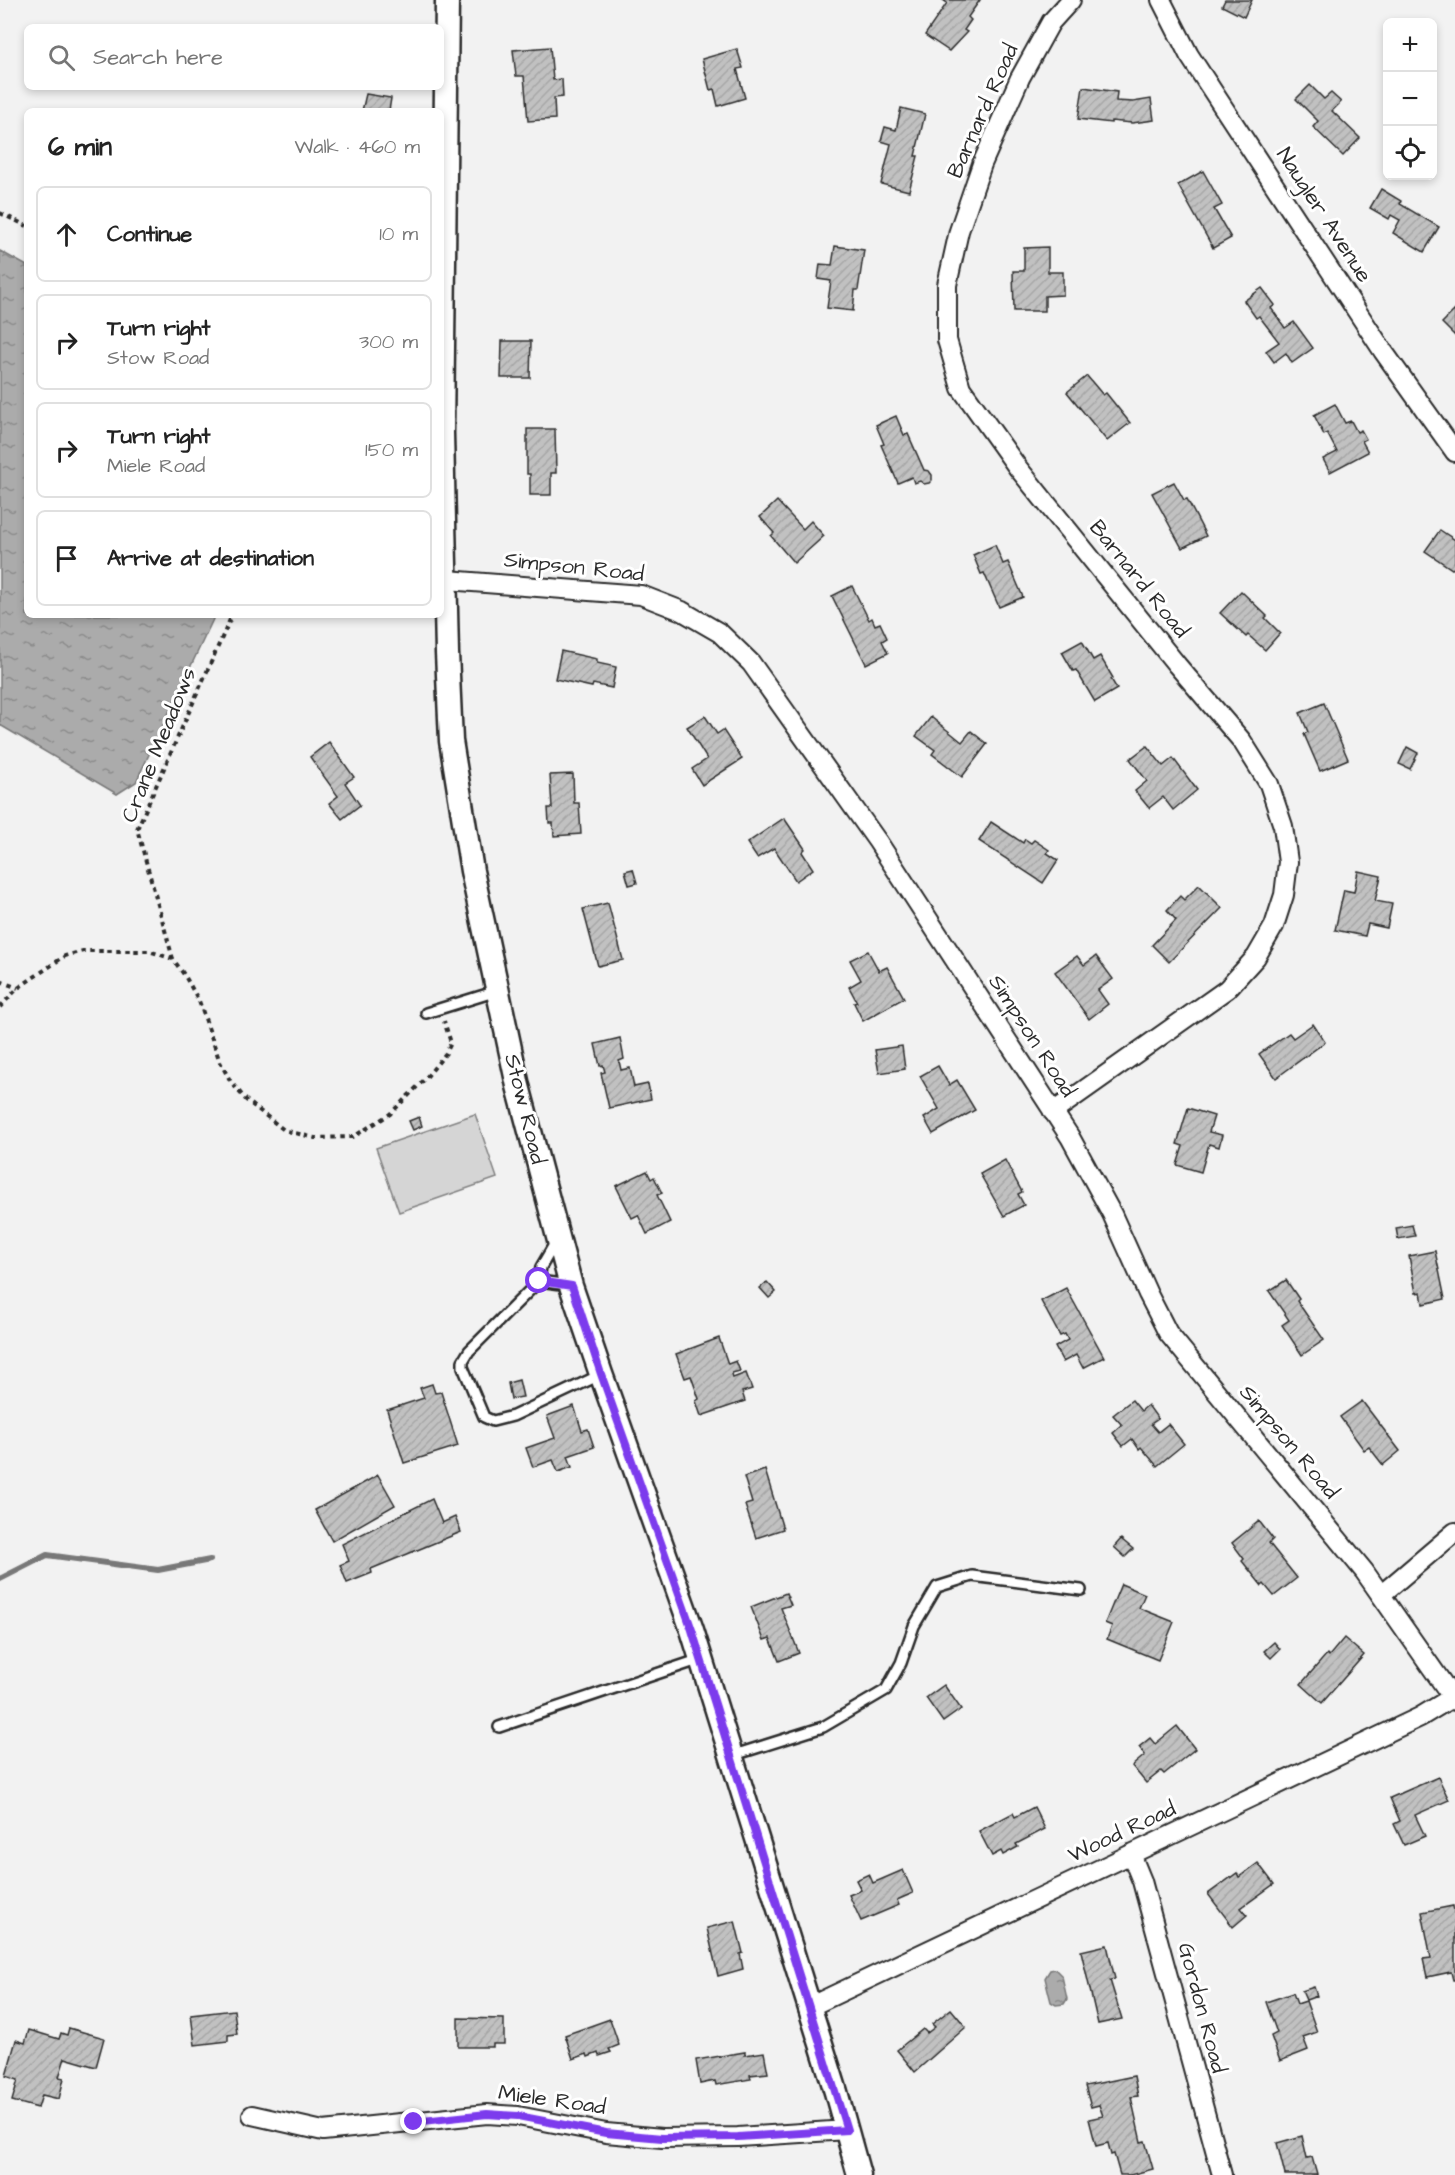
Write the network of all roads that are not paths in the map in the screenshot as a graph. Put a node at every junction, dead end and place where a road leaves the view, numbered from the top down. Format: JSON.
{"nodes":[{"id":1,"x":447,"y":0,"type":"edge"},
{"id":2,"x":1071,"y":0,"type":"edge"},
{"id":3,"x":1161,"y":0,"type":"edge"},
{"id":4,"x":444,"y":253,"type":"edge"},
{"id":5,"x":1455,"y":452,"type":"edge"},
{"id":6,"x":444,"y":485,"type":"edge"},
{"id":7,"x":447,"y":580,"type":"junction"},
{"id":8,"x":497,"y":991,"type":"junction"},
{"id":9,"x":426,"y":1013,"type":"dead end"},
{"id":10,"x":1053,"y":1112,"type":"junction"},
{"id":11,"x":559,"y":1236,"type":"junction"},
{"id":12,"x":539,"y":1281,"type":"junction"},
{"id":13,"x":572,"y":1286,"type":"junction"},
{"id":14,"x":601,"y":1374,"type":"junction"},
{"id":15,"x":1455,"y":1532,"type":"edge"},
{"id":16,"x":1081,"y":1590,"type":"dead end"},
{"id":17,"x":1382,"y":1594,"type":"junction"},
{"id":18,"x":701,"y":1659,"type":"junction"},
{"id":19,"x":1454,"y":1699,"type":"edge"},
{"id":20,"x":500,"y":1727,"type":"dead end"},
{"id":21,"x":731,"y":1756,"type":"junction"},
{"id":22,"x":1131,"y":1854,"type":"junction"},
{"id":23,"x":808,"y":2007,"type":"junction"},
{"id":24,"x":252,"y":2115,"type":"dead end"},
{"id":25,"x":847,"y":2130,"type":"junction"},
{"id":26,"x":860,"y":2175,"type":"edge"},
{"id":27,"x":1222,"y":2175,"type":"edge"}],
"edges":[{"from":1,"to":4,"type":"street","name":"Stow Road"},
{"from":2,"to":10,"type":"street","name":"Barnard Road"},
{"from":3,"to":5,"type":"street","name":"Naugler Avenue"},
{"from":6,"to":7,"type":"street","name":"Stow Road"},
{"from":7,"to":8,"type":"street","name":"Stow Road"},
{"from":7,"to":10,"type":"street","name":"Simpson Road"},
{"from":8,"to":9,"type":"lane"},
{"from":8,"to":11,"type":"street","name":"Stow Road"},
{"from":10,"to":17,"type":"street","name":"Simpson Road"},
{"from":11,"to":12,"type":"lane"},
{"from":11,"to":13,"type":"street","name":"Stow Road"},
{"from":12,"to":13,"type":"lane"},
{"from":12,"to":14,"type":"lane"},
{"from":13,"to":14,"type":"street","name":"Stow Road"},
{"from":14,"to":18,"type":"street","name":"Stow Road"},
{"from":15,"to":17,"type":"street"},
{"from":16,"to":21,"type":"lane"},
{"from":17,"to":19,"type":"street","name":"Simpson Road"},
{"from":18,"to":20,"type":"lane"},
{"from":18,"to":21,"type":"street","name":"Stow Road"},
{"from":19,"to":22,"type":"street","name":"Wood Road"},
{"from":21,"to":23,"type":"street","name":"Stow Road"},
{"from":22,"to":23,"type":"street","name":"Wood Road"},
{"from":22,"to":27,"type":"street","name":"Gordon Road"},
{"from":23,"to":25,"type":"street","name":"Stow Road"},
{"from":24,"to":25,"type":"street","name":"Miele Road"},
{"from":25,"to":26,"type":"street","name":"Stow Road"}]}
